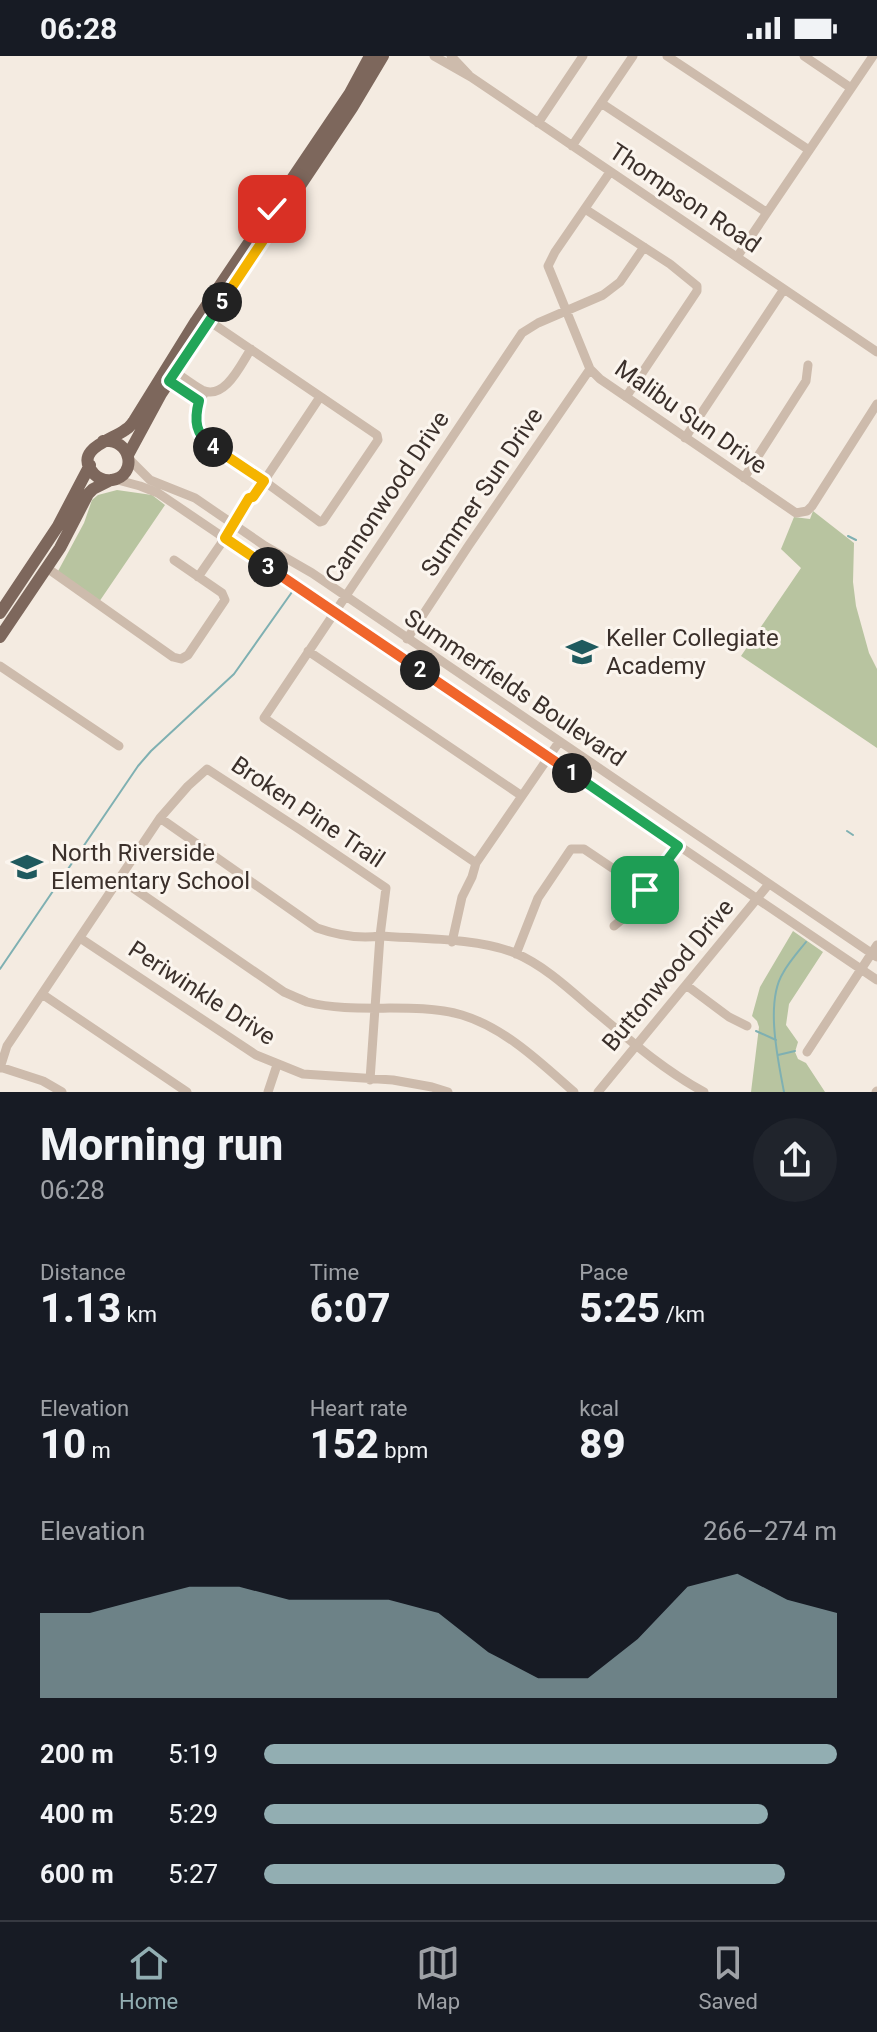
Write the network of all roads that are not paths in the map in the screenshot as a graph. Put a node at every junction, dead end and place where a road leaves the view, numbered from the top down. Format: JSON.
{"nodes":[{"id":1,"x":370,"y":56,"type":"edge"},
{"id":2,"x":383,"y":56,"type":"edge"},
{"id":3,"x":434,"y":56,"type":"edge"},
{"id":4,"x":451,"y":56,"type":"edge"},
{"id":5,"x":583,"y":56,"type":"edge"},
{"id":6,"x":633,"y":56,"type":"edge"},
{"id":7,"x":667,"y":56,"type":"edge"},
{"id":8,"x":804,"y":56,"type":"edge"},
{"id":9,"x":873,"y":56,"type":"edge"},
{"id":10,"x":471,"y":77,"type":"junction"},
{"id":11,"x":851,"y":88,"type":"junction"},
{"id":12,"x":601,"y":103,"type":"junction"},
{"id":13,"x":538,"y":123,"type":"junction"},
{"id":14,"x":572,"y":146,"type":"junction"},
{"id":15,"x":809,"y":150,"type":"junction"},
{"id":16,"x":610,"y":172,"type":"junction"},
{"id":17,"x":279,"y":208,"type":"junction"},
{"id":18,"x":585,"y":209,"type":"junction"},
{"id":19,"x":766,"y":212,"type":"junction"},
{"id":20,"x":644,"y":247,"type":"junction"},
{"id":21,"x":737,"y":257,"type":"junction"},
{"id":22,"x":784,"y":289,"type":"junction"},
{"id":23,"x":565,"y":310,"type":"junction"},
{"id":24,"x":209,"y":321,"type":"junction"},
{"id":25,"x":251,"y":349,"type":"junction"},
{"id":26,"x":877,"y":352,"type":"edge"},
{"id":27,"x":808,"y":365,"type":"dead end"},
{"id":28,"x":590,"y":369,"type":"junction"},
{"id":29,"x":172,"y":377,"type":"junction"},
{"id":30,"x":202,"y":396,"type":"junction"},
{"id":31,"x":320,"y":397,"type":"junction"},
{"id":32,"x":626,"y":397,"type":"junction"},
{"id":33,"x":877,"y":404,"type":"edge"},
{"id":34,"x":685,"y":438,"type":"junction"},
{"id":35,"x":103,"y":441,"type":"junction"},
{"id":36,"x":128,"y":457,"type":"junction"},
{"id":37,"x":90,"y":465,"type":"junction"},
{"id":38,"x":744,"y":478,"type":"junction"},
{"id":39,"x":113,"y":480,"type":"junction"},
{"id":40,"x":264,"y":481,"type":"junction"},
{"id":41,"x":234,"y":525,"type":"junction"},
{"id":42,"x":225,"y":538,"type":"junction"},
{"id":43,"x":174,"y":560,"type":"dead end"},
{"id":44,"x":47,"y":568,"type":"junction"},
{"id":45,"x":198,"y":577,"type":"junction"},
{"id":46,"x":344,"y":597,"type":"junction"},
{"id":47,"x":334,"y":612,"type":"junction"},
{"id":48,"x":0,"y":613,"type":"edge"},
{"id":49,"x":0,"y":637,"type":"edge"},
{"id":50,"x":407,"y":639,"type":"junction"},
{"id":51,"x":308,"y":651,"type":"junction"},
{"id":52,"x":0,"y":666,"type":"edge"},
{"id":53,"x":559,"y":742,"type":"junction"},
{"id":54,"x":119,"y":746,"type":"dead end"},
{"id":55,"x":548,"y":757,"type":"junction"},
{"id":56,"x":522,"y":796,"type":"junction"},
{"id":57,"x":160,"y":818,"type":"junction"},
{"id":58,"x":678,"y":846,"type":"junction"},
{"id":59,"x":476,"y":863,"type":"junction"},
{"id":60,"x":120,"y":879,"type":"junction"},
{"id":61,"x":769,"y":884,"type":"junction"},
{"id":62,"x":645,"y":890,"type":"junction"},
{"id":63,"x":757,"y":899,"type":"junction"},
{"id":64,"x":614,"y":926,"type":"dead end"},
{"id":65,"x":380,"y":936,"type":"junction"},
{"id":66,"x":80,"y":938,"type":"junction"},
{"id":67,"x":452,"y":942,"type":"junction"},
{"id":68,"x":875,"y":952,"type":"edge"},
{"id":69,"x":516,"y":954,"type":"junction"},
{"id":70,"x":862,"y":970,"type":"junction"},
{"id":71,"x":877,"y":980,"type":"edge"},
{"id":72,"x":686,"y":985,"type":"junction"},
{"id":73,"x":42,"y":994,"type":"junction"},
{"id":74,"x":375,"y":1008,"type":"junction"},
{"id":75,"x":747,"y":1026,"type":"dead end"},
{"id":76,"x":636,"y":1045,"type":"junction"},
{"id":77,"x":807,"y":1052,"type":"dead end"},
{"id":78,"x":277,"y":1065,"type":"junction"},
{"id":79,"x":0,"y":1067,"type":"edge"},
{"id":80,"x":370,"y":1080,"type":"junction"},
{"id":81,"x":62,"y":1092,"type":"edge"},
{"id":82,"x":187,"y":1092,"type":"edge"},
{"id":83,"x":268,"y":1092,"type":"edge"},
{"id":84,"x":448,"y":1092,"type":"edge"},
{"id":85,"x":574,"y":1092,"type":"edge"},
{"id":86,"x":598,"y":1092,"type":"edge"},
{"id":87,"x":704,"y":1092,"type":"edge"}],
"edges":[{"from":1,"to":17,"type":"main road"},
{"from":2,"to":17,"type":"main road"},
{"from":3,"to":10,"type":"street","name":"Thompson Road"},
{"from":4,"to":10,"type":"street","name":"Thompson Road"},
{"from":5,"to":13,"type":"street"},
{"from":6,"to":12,"type":"street"},
{"from":7,"to":15,"type":"street"},
{"from":8,"to":11,"type":"street"},
{"from":9,"to":11,"type":"street"},
{"from":10,"to":13,"type":"street","name":"Thompson Road"},
{"from":11,"to":15,"type":"street"},
{"from":12,"to":14,"type":"street"},
{"from":12,"to":19,"type":"street"},
{"from":13,"to":14,"type":"street","name":"Thompson Road"},
{"from":14,"to":16,"type":"street","name":"Thompson Road"},
{"from":15,"to":19,"type":"street"},
{"from":16,"to":18,"type":"street","name":"Malibu Sun Drive"},
{"from":16,"to":21,"type":"street","name":"Thompson Road"},
{"from":17,"to":24,"type":"main road"},
{"from":17,"to":35,"type":"main road"},
{"from":18,"to":20,"type":"street"},
{"from":18,"to":23,"type":"street","name":"Malibu Sun Drive"},
{"from":19,"to":21,"type":"street"},
{"from":20,"to":23,"type":"street","name":"Cannonwood Drive"},
{"from":20,"to":32,"type":"street"},
{"from":21,"to":22,"type":"street","name":"Thompson Road"},
{"from":22,"to":26,"type":"street","name":"Thompson Road"},
{"from":22,"to":34,"type":"street"},
{"from":23,"to":28,"type":"street","name":"Malibu Sun Drive"},
{"from":23,"to":46,"type":"street","name":"Cannonwood Drive"},
{"from":24,"to":25,"type":"street"},
{"from":24,"to":29,"type":"main road"},
{"from":25,"to":30,"type":"street"},
{"from":25,"to":31,"type":"street"},
{"from":27,"to":38,"type":"street"},
{"from":28,"to":32,"type":"street","name":"Malibu Sun Drive"},
{"from":28,"to":50,"type":"street","name":"Summer Sun Drive"},
{"from":29,"to":30,"type":"street"},
{"from":29,"to":36,"type":"main road"},
{"from":30,"to":40,"type":"street"},
{"from":31,"to":40,"type":"street"},
{"from":31,"to":40,"type":"street"},
{"from":32,"to":34,"type":"street","name":"Malibu Sun Drive"},
{"from":33,"to":38,"type":"street","name":"Malibu Sun Drive"},
{"from":34,"to":38,"type":"street","name":"Malibu Sun Drive"},
{"from":35,"to":36,"type":"main road"},
{"from":35,"to":37,"type":"main road"},
{"from":36,"to":39,"type":"main road"},
{"from":36,"to":41,"type":"street","name":"Summerfields Boulevard"},
{"from":37,"to":39,"type":"main road"},
{"from":37,"to":48,"type":"main road"},
{"from":39,"to":42,"type":"street","name":"Summerfields Boulevard"},
{"from":39,"to":44,"type":"main road"},
{"from":40,"to":41,"type":"street"},
{"from":41,"to":42,"type":"street"},
{"from":41,"to":46,"type":"street","name":"Summerfields Boulevard"},
{"from":42,"to":45,"type":"street"},
{"from":42,"to":47,"type":"street","name":"Summerfields Boulevard"},
{"from":43,"to":45,"type":"street"},
{"from":44,"to":45,"type":"street"},
{"from":44,"to":49,"type":"main road"},
{"from":46,"to":47,"type":"street","name":"Cannonwood Drive"},
{"from":46,"to":50,"type":"street","name":"Summerfields Boulevard"},
{"from":47,"to":51,"type":"street","name":"Cannonwood Drive"},
{"from":47,"to":55,"type":"street","name":"Summerfields Boulevard"},
{"from":50,"to":53,"type":"street","name":"Summerfields Boulevard"},
{"from":51,"to":56,"type":"street"},
{"from":51,"to":59,"type":"street","name":"Cannonwood Drive"},
{"from":52,"to":54,"type":"street"},
{"from":53,"to":55,"type":"street"},
{"from":53,"to":61,"type":"street","name":"Summerfields Boulevard"},
{"from":55,"to":56,"type":"street"},
{"from":55,"to":58,"type":"street","name":"Summerfields Boulevard"},
{"from":56,"to":59,"type":"street"},
{"from":57,"to":60,"type":"street"},
{"from":57,"to":65,"type":"street"},
{"from":57,"to":65,"type":"street","name":"Broken Pine Trail"},
{"from":58,"to":62,"type":"street"},
{"from":58,"to":63,"type":"street","name":"Summerfields Boulevard"},
{"from":59,"to":67,"type":"street"},
{"from":60,"to":66,"type":"street"},
{"from":60,"to":74,"type":"street"},
{"from":61,"to":63,"type":"street","name":"Buttonwood Drive"},
{"from":61,"to":68,"type":"street","name":"Summerfields Boulevard"},
{"from":62,"to":64,"type":"street"},
{"from":62,"to":69,"type":"street"},
{"from":63,"to":70,"type":"street","name":"Summerfields Boulevard"},
{"from":63,"to":72,"type":"street","name":"Buttonwood Drive"},
{"from":65,"to":67,"type":"street"},
{"from":65,"to":74,"type":"street","name":"Broken Pine Trail"},
{"from":66,"to":73,"type":"street"},
{"from":66,"to":78,"type":"street","name":"Periwinkle Drive"},
{"from":67,"to":69,"type":"street"},
{"from":68,"to":70,"type":"street"},
{"from":69,"to":76,"type":"street"},
{"from":70,"to":71,"type":"street","name":"Summerfields Boulevard"},
{"from":70,"to":77,"type":"street"},
{"from":72,"to":75,"type":"street"},
{"from":72,"to":76,"type":"street","name":"Buttonwood Drive"},
{"from":73,"to":79,"type":"street"},
{"from":73,"to":82,"type":"street"},
{"from":74,"to":80,"type":"street","name":"Broken Pine Trail"},
{"from":74,"to":85,"type":"street"},
{"from":76,"to":86,"type":"street","name":"Buttonwood Drive"},
{"from":76,"to":87,"type":"street"},
{"from":78,"to":80,"type":"street","name":"Periwinkle Drive"},
{"from":78,"to":83,"type":"street"},
{"from":79,"to":81,"type":"street"},
{"from":80,"to":84,"type":"street","name":"Periwinkle Drive"}]}
